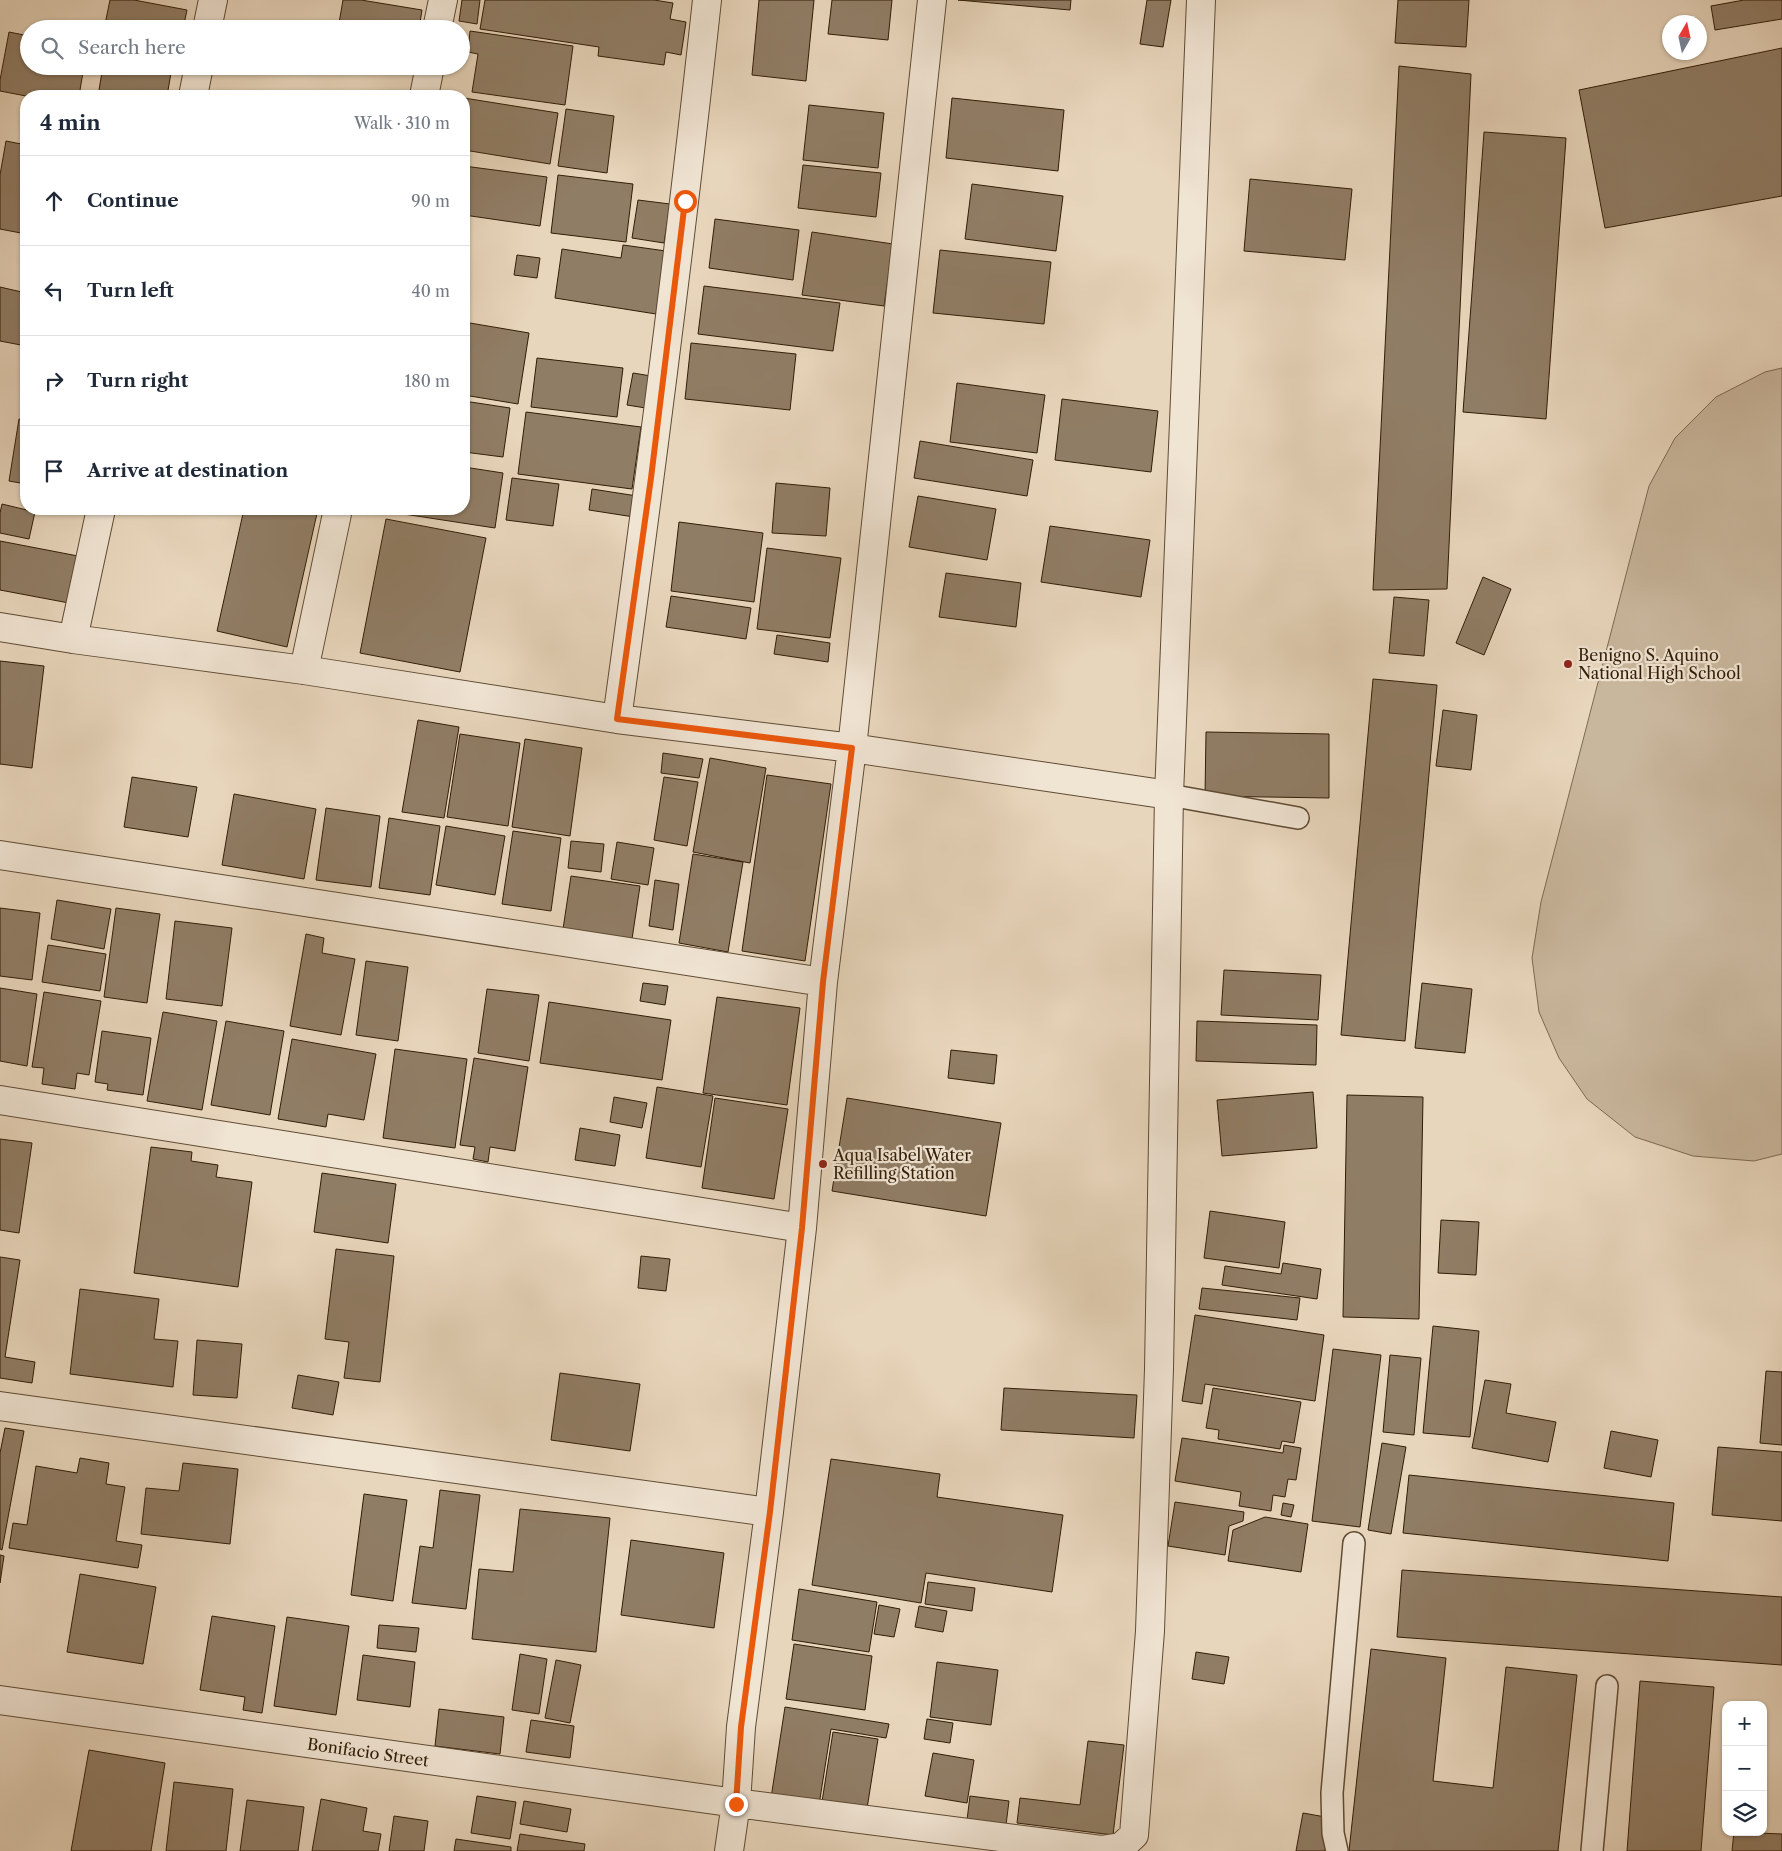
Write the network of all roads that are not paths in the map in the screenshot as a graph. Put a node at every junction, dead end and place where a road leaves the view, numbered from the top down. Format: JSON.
{"nodes":[{"id":1,"x":213,"y":0,"type":"edge"},
{"id":2,"x":443,"y":0,"type":"edge"},
{"id":3,"x":707,"y":0,"type":"edge"},
{"id":4,"x":932,"y":0,"type":"edge"},
{"id":5,"x":1201,"y":0,"type":"edge"},
{"id":6,"x":209,"y":20,"type":"edge"},
{"id":7,"x":439,"y":20,"type":"edge"},
{"id":8,"x":197,"y":75,"type":"edge"},
{"id":9,"x":428,"y":75,"type":"edge"},
{"id":10,"x":194,"y":90,"type":"edge"},
{"id":11,"x":425,"y":90,"type":"edge"},
{"id":12,"x":100,"y":515,"type":"edge"},
{"id":13,"x":337,"y":515,"type":"edge"},
{"id":14,"x":0,"y":627,"type":"edge"},
{"id":15,"x":72,"y":638,"type":"junction"},
{"id":16,"x":304,"y":670,"type":"junction"},
{"id":17,"x":617,"y":719,"type":"junction"},
{"id":18,"x":852,"y":748,"type":"junction"},
{"id":19,"x":1169,"y":795,"type":"junction"},
{"id":20,"x":1298,"y":818,"type":"dead end"},
{"id":21,"x":0,"y":855,"type":"edge"},
{"id":22,"x":823,"y":982,"type":"junction"},
{"id":23,"x":0,"y":1100,"type":"edge"},
{"id":24,"x":802,"y":1228,"type":"junction"},
{"id":25,"x":0,"y":1406,"type":"edge"},
{"id":26,"x":770,"y":1512,"type":"junction"},
{"id":27,"x":1354,"y":1543,"type":"dead end"},
{"id":28,"x":1607,"y":1686,"type":"dead end"},
{"id":29,"x":0,"y":1700,"type":"edge"},
{"id":30,"x":736,"y":1804,"type":"junction"},
{"id":31,"x":729,"y":1851,"type":"edge"},
{"id":32,"x":1337,"y":1851,"type":"edge"},
{"id":33,"x":1592,"y":1851,"type":"edge"}],
"edges":[{"from":1,"to":6,"type":"street"},
{"from":2,"to":7,"type":"street"},
{"from":3,"to":17,"type":"street"},
{"from":4,"to":18,"type":"street"},
{"from":5,"to":19,"type":"street","name":"Bonifacio Street"},
{"from":8,"to":10,"type":"street"},
{"from":9,"to":11,"type":"street"},
{"from":12,"to":15,"type":"street"},
{"from":13,"to":16,"type":"street"},
{"from":14,"to":15,"type":"street"},
{"from":15,"to":16,"type":"street"},
{"from":16,"to":17,"type":"street"},
{"from":17,"to":18,"type":"street"},
{"from":18,"to":19,"type":"street"},
{"from":18,"to":22,"type":"street"},
{"from":19,"to":20,"type":"lane"},
{"from":19,"to":30,"type":"street","name":"Bonifacio Street"},
{"from":21,"to":22,"type":"street"},
{"from":22,"to":24,"type":"street"},
{"from":23,"to":24,"type":"street"},
{"from":24,"to":26,"type":"street"},
{"from":25,"to":26,"type":"street"},
{"from":26,"to":30,"type":"street"},
{"from":27,"to":32,"type":"lane"},
{"from":28,"to":33,"type":"lane"},
{"from":29,"to":30,"type":"street","name":"Bonifacio Street"},
{"from":30,"to":31,"type":"street"}]}
